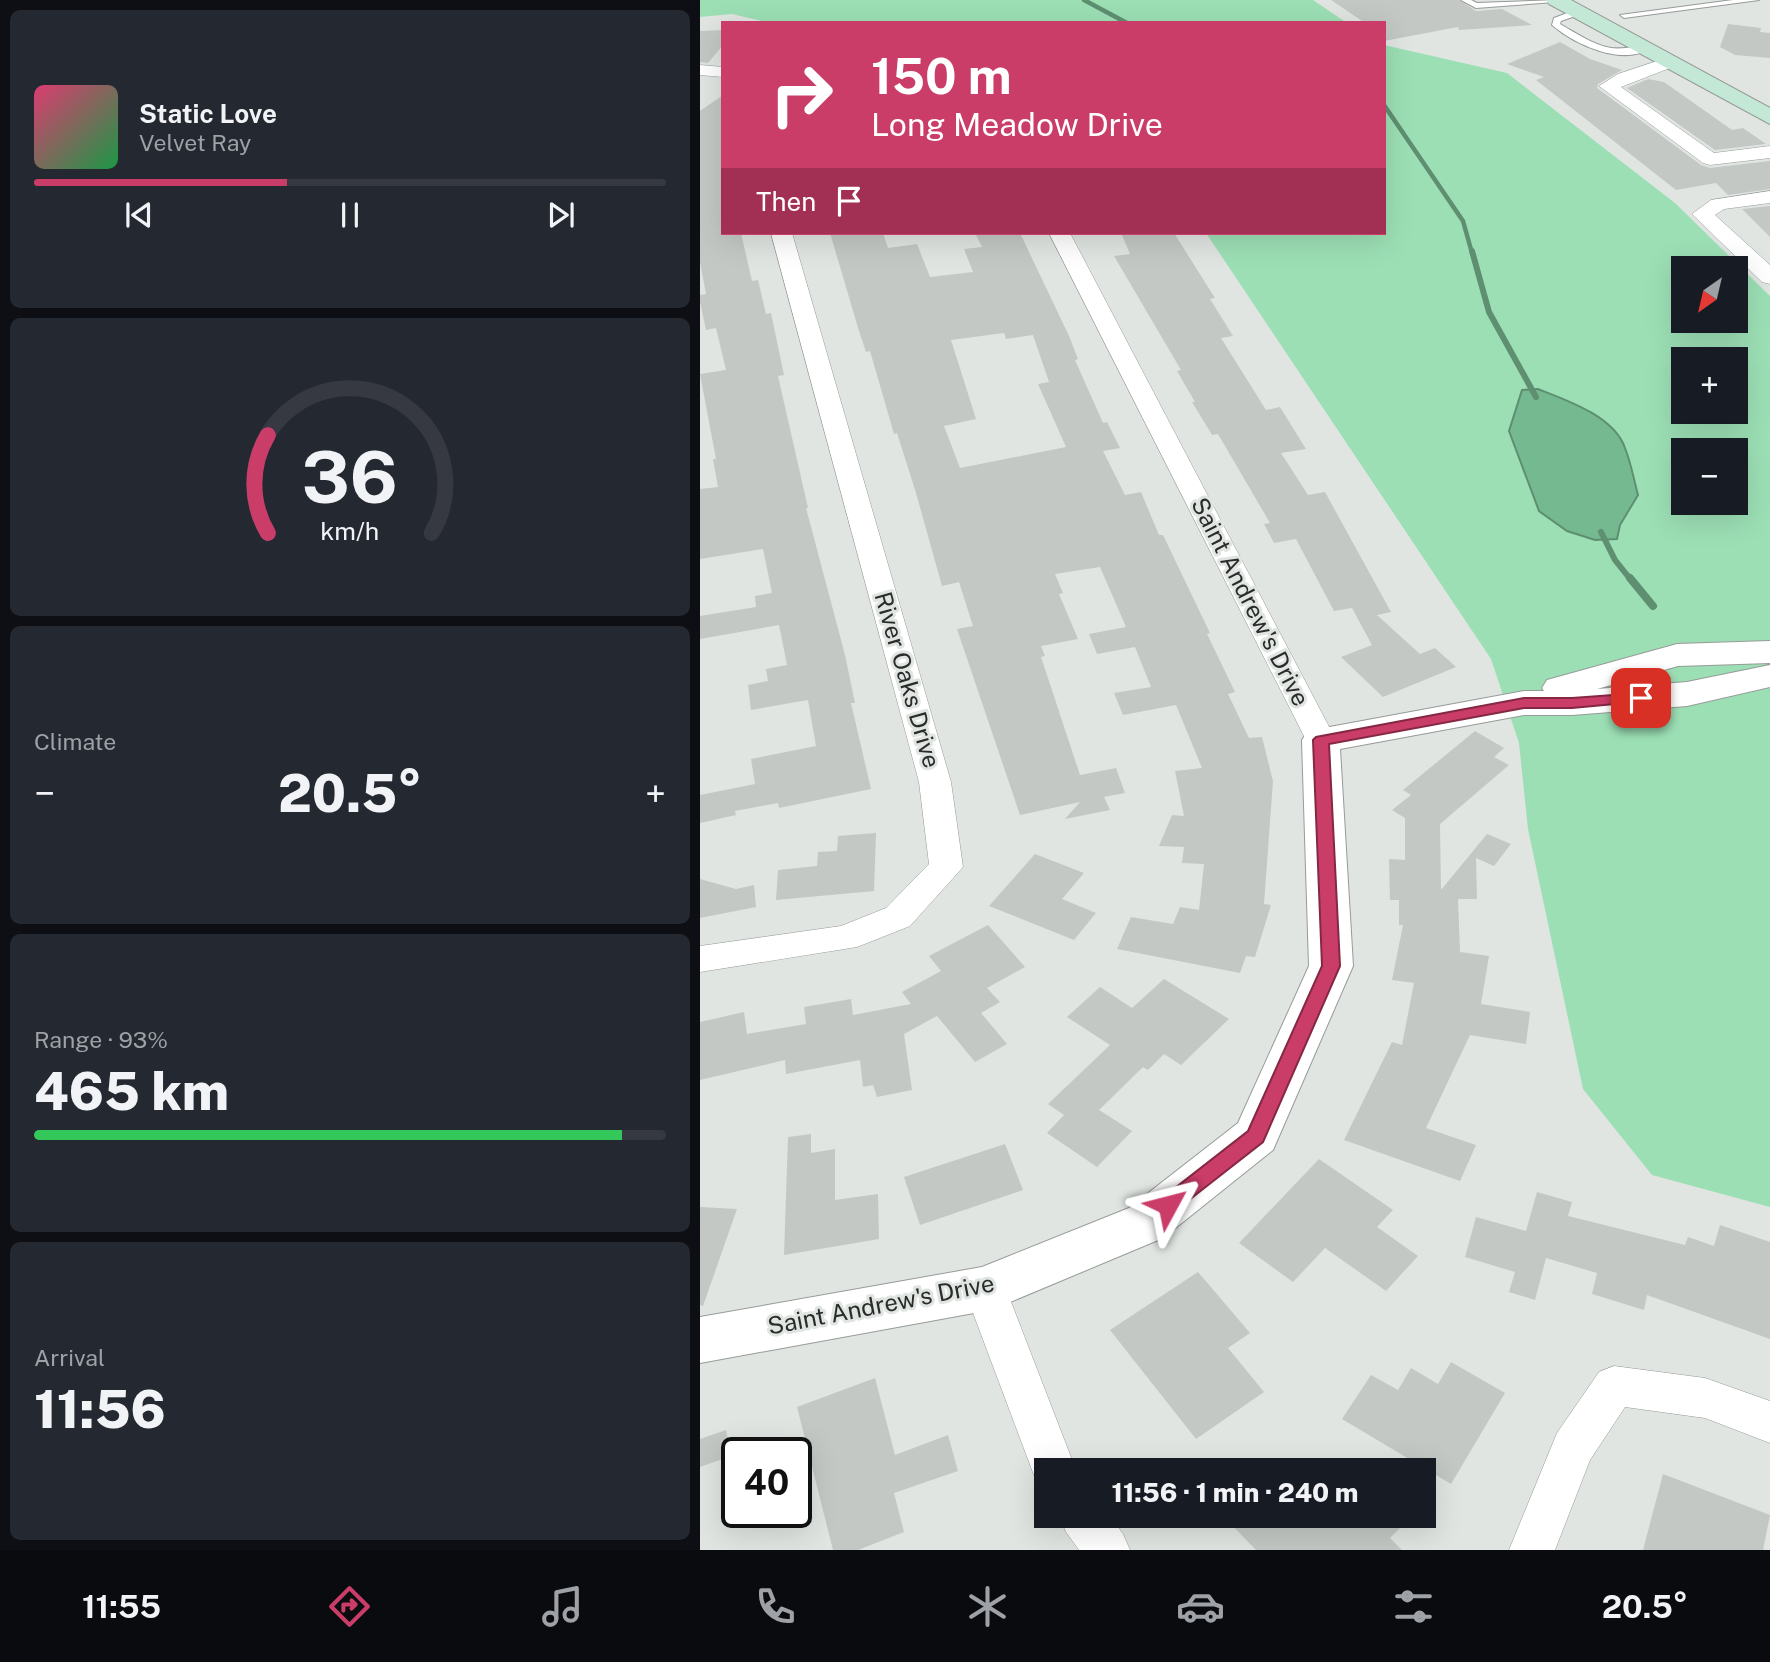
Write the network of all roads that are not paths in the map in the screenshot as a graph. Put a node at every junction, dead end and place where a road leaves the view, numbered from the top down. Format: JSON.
{"nodes":[{"id":1,"x":1465,"y":0,"type":"edge"},
{"id":2,"x":1555,"y":0,"type":"edge"},
{"id":3,"x":1755,"y":0,"type":"edge"},
{"id":4,"x":1593,"y":4,"type":"edge"},
{"id":5,"x":1624,"y":15,"type":"junction"},
{"id":6,"x":1670,"y":62,"type":"junction"},
{"id":7,"x":700,"y":70,"type":"edge"},
{"id":8,"x":721,"y":72,"type":"edge"},
{"id":9,"x":1746,"y":80,"type":"dead end"},
{"id":10,"x":1770,"y":98,"type":"edge"},
{"id":11,"x":1770,"y":117,"type":"edge"},
{"id":12,"x":1770,"y":152,"type":"edge"},
{"id":13,"x":1770,"y":197,"type":"edge"},
{"id":14,"x":782,"y":235,"type":"edge"},
{"id":15,"x":1060,"y":235,"type":"edge"},
{"id":16,"x":1770,"y":276,"type":"edge"},
{"id":17,"x":1770,"y":652,"type":"edge"},
{"id":18,"x":1770,"y":676,"type":"edge"},
{"id":19,"x":1524,"y":703,"type":"junction"},
{"id":20,"x":1321,"y":740,"type":"junction"},
{"id":21,"x":700,"y":959,"type":"edge"},
{"id":22,"x":985,"y":1289,"type":"junction"},
{"id":23,"x":700,"y":1340,"type":"edge"},
{"id":24,"x":1770,"y":1422,"type":"edge"},
{"id":25,"x":1049,"y":1458,"type":"edge"},
{"id":26,"x":1091,"y":1528,"type":"edge"},
{"id":27,"x":1107,"y":1550,"type":"edge"},
{"id":28,"x":1532,"y":1550,"type":"edge"}],
"edges":[{"from":1,"to":2,"type":"lane"},
{"from":2,"to":4,"type":"main road"},
{"from":3,"to":5,"type":"lane"},
{"from":4,"to":5,"type":"main road"},
{"from":4,"to":6,"type":"main road"},
{"from":5,"to":9,"type":"main road"},
{"from":6,"to":10,"type":"main road"},
{"from":6,"to":11,"type":"main road"},
{"from":6,"to":12,"type":"street"},
{"from":7,"to":8,"type":"street"},
{"from":13,"to":16,"type":"street"},
{"from":14,"to":21,"type":"street","name":"River Oaks Drive"},
{"from":15,"to":20,"type":"street","name":"Saint Andrew's Drive"},
{"from":17,"to":19,"type":"street"},
{"from":18,"to":19,"type":"street"},
{"from":19,"to":20,"type":"street"},
{"from":20,"to":22,"type":"street","name":"Saint Andrew's Drive"},
{"from":22,"to":23,"type":"street","name":"Saint Andrew's Drive"},
{"from":22,"to":25,"type":"street"},
{"from":24,"to":28,"type":"street"},
{"from":26,"to":27,"type":"street"}]}
